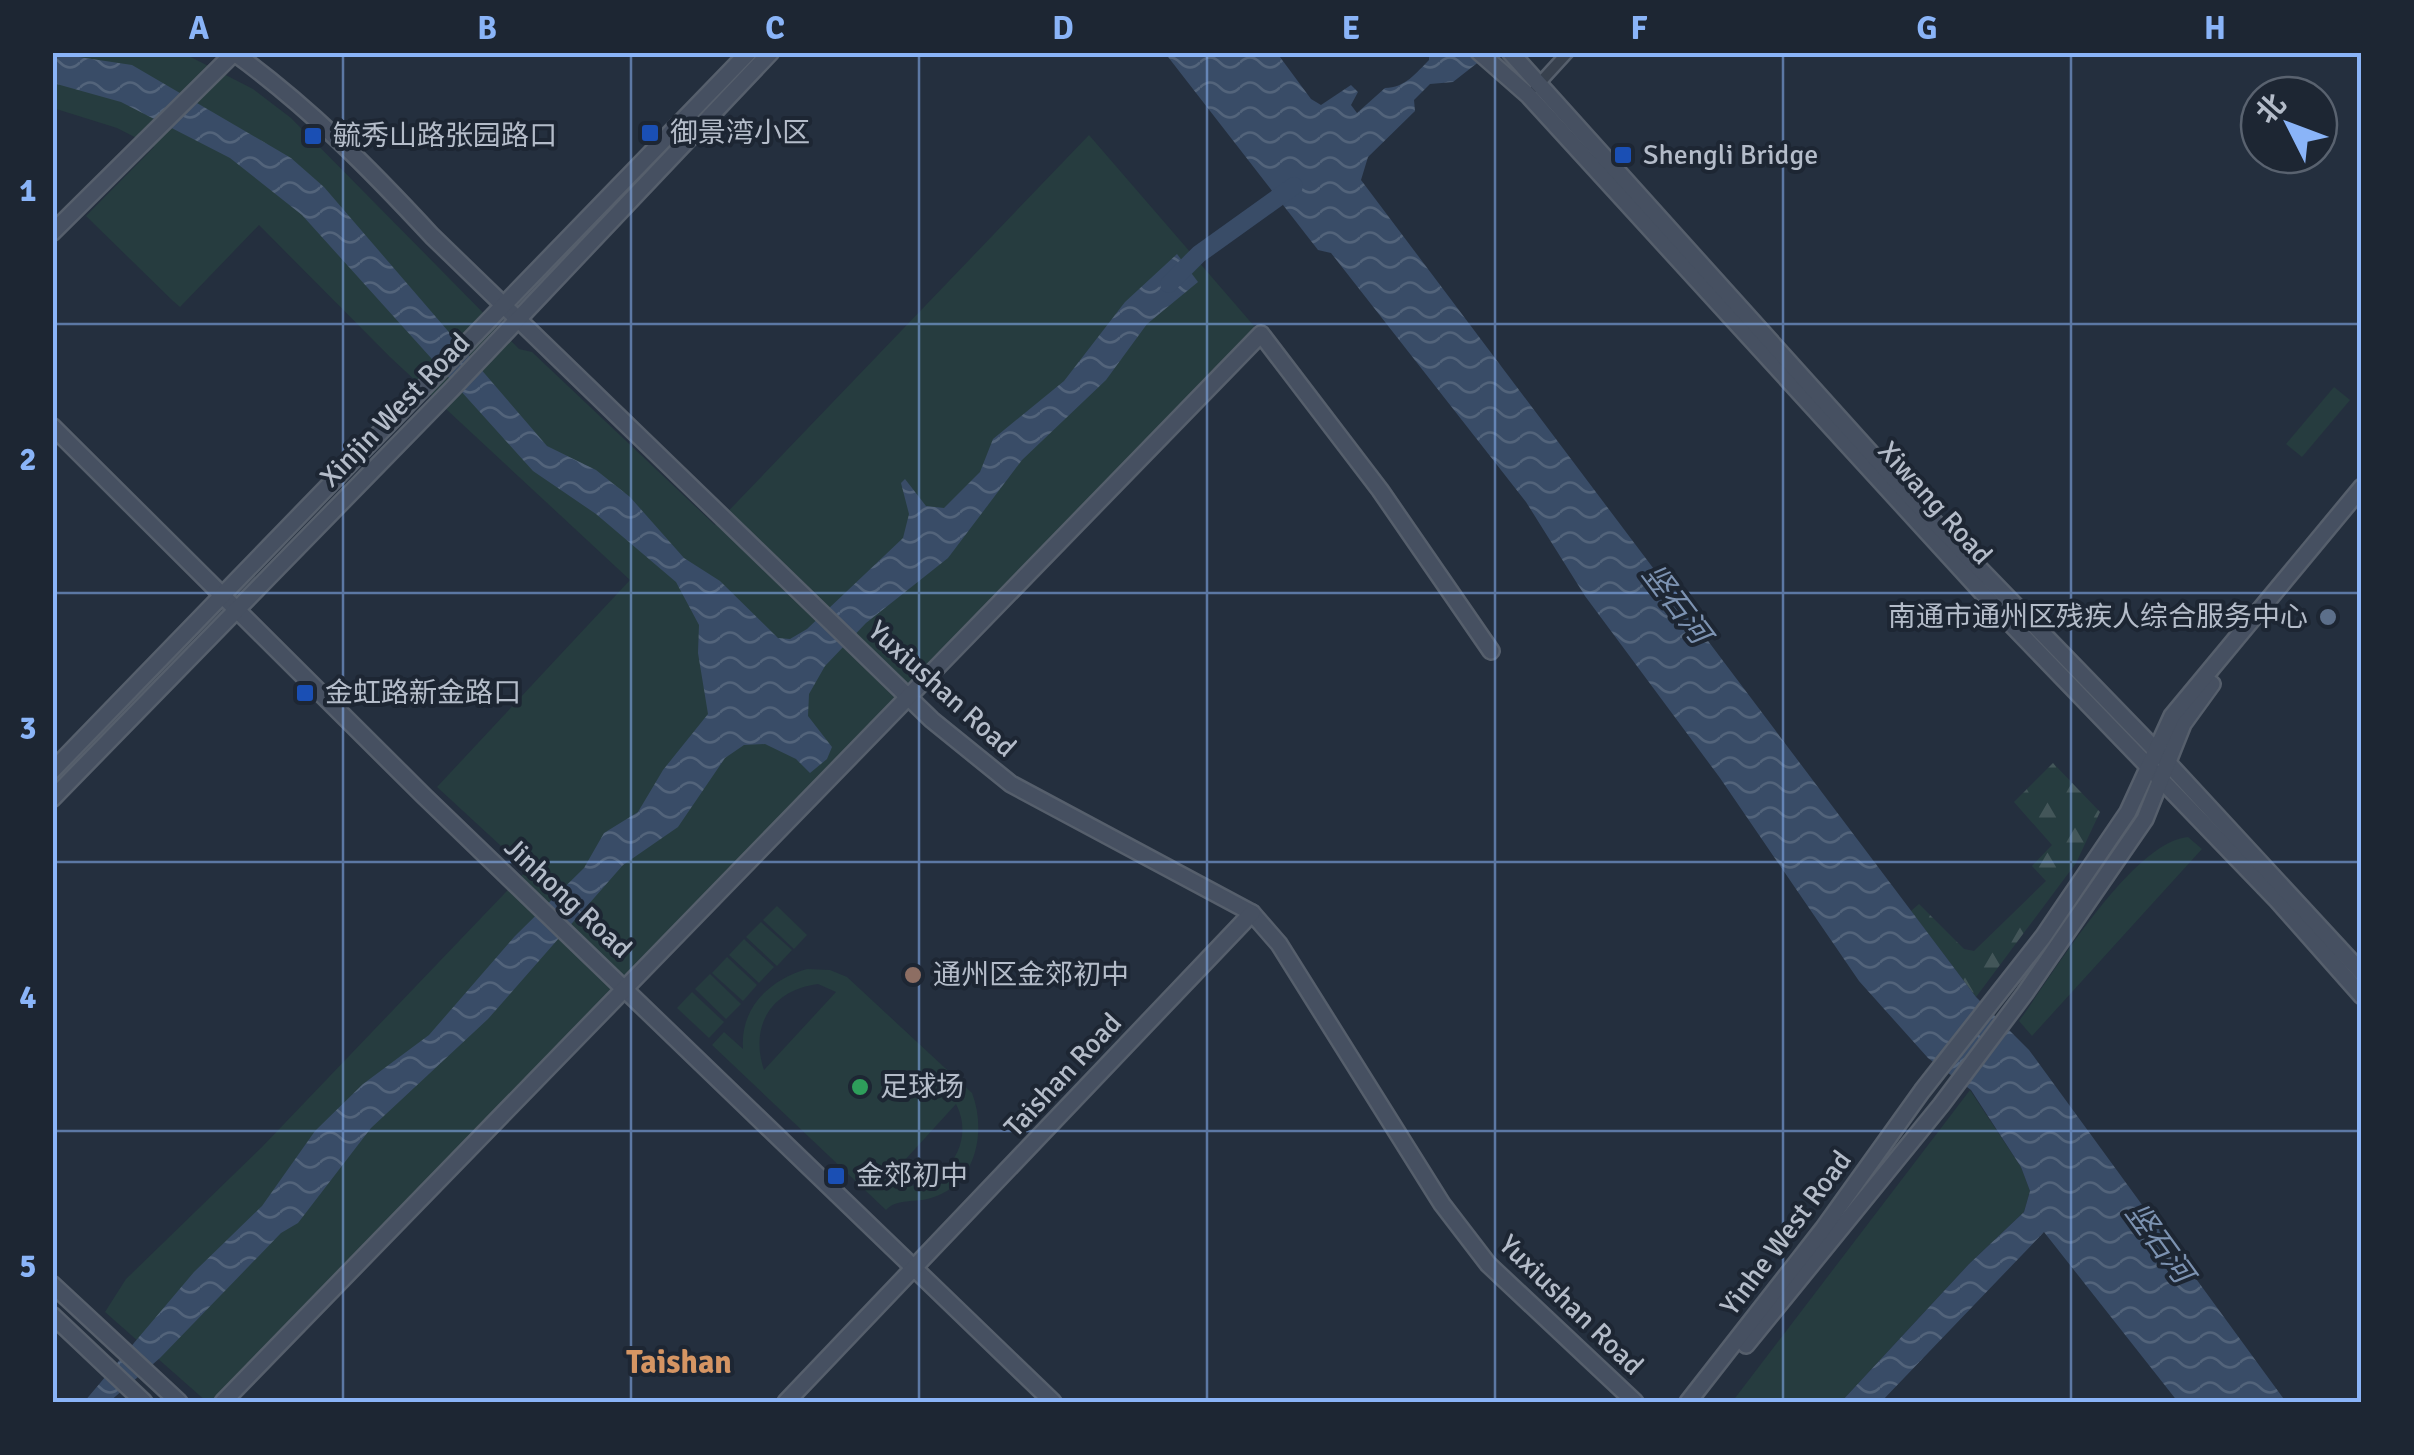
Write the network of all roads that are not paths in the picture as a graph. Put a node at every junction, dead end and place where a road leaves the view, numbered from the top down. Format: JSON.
{"nodes":[{"id":1,"x":749,"y":52,"type":"edge"},
{"id":2,"x":771,"y":52,"type":"edge"},
{"id":3,"x":1479,"y":52,"type":"edge"},
{"id":4,"x":1568,"y":52,"type":"edge"},
{"id":5,"x":233,"y":53,"type":"edge"},
{"id":6,"x":1516,"y":58,"type":"edge"},
{"id":7,"x":1540,"y":82,"type":"junction"},
{"id":8,"x":1521,"y":90,"type":"junction"},
{"id":9,"x":52,"y":233,"type":"edge"},
{"id":10,"x":502,"y":303,"type":"junction"},
{"id":11,"x":517,"y":319,"type":"junction"},
{"id":12,"x":52,"y":426,"type":"edge"},
{"id":13,"x":2362,"y":487,"type":"edge"},
{"id":14,"x":2362,"y":502,"type":"edge"},
{"id":15,"x":222,"y":593,"type":"junction"},
{"id":16,"x":237,"y":606,"type":"junction"},
{"id":17,"x":1492,"y":652,"type":"dead end"},
{"id":18,"x":906,"y":696,"type":"junction"},
{"id":19,"x":2151,"y":757,"type":"junction"},
{"id":20,"x":2168,"y":764,"type":"junction"},
{"id":21,"x":52,"y":772,"type":"edge"},
{"id":22,"x":2162,"y":781,"type":"junction"},
{"id":23,"x":52,"y":800,"type":"edge"},
{"id":24,"x":1252,"y":913,"type":"junction"},
{"id":25,"x":2362,"y":974,"type":"edge"},
{"id":26,"x":625,"y":987,"type":"junction"},
{"id":27,"x":2362,"y":996,"type":"edge"},
{"id":28,"x":915,"y":1268,"type":"junction"},
{"id":29,"x":52,"y":1284,"type":"edge"},
{"id":30,"x":52,"y":1315,"type":"edge"},
{"id":31,"x":139,"y":1398,"type":"edge"},
{"id":32,"x":179,"y":1402,"type":"edge"},
{"id":33,"x":222,"y":1402,"type":"edge"},
{"id":34,"x":786,"y":1402,"type":"edge"},
{"id":35,"x":1054,"y":1402,"type":"edge"},
{"id":36,"x":1634,"y":1402,"type":"edge"},
{"id":37,"x":1688,"y":1402,"type":"edge"},
{"id":38,"x":1700,"y":1402,"type":"edge"}],
"edges":[{"from":1,"to":10,"type":"main road","name":"Xinjin West Road"},
{"from":2,"to":11,"type":"main road","name":"Xinjin West Road"},
{"from":3,"to":8,"type":"main road"},
{"from":4,"to":7,"type":"street"},
{"from":5,"to":9,"type":"main road"},
{"from":5,"to":10,"type":"main road","name":"Yuxiushan Road"},
{"from":6,"to":7,"type":"main road","name":"Xiwang Road"},
{"from":7,"to":8,"type":"street"},
{"from":7,"to":19,"type":"main road","name":"Xiwang Road"},
{"from":8,"to":19,"type":"main road","name":"Xiwang Road"},
{"from":10,"to":11,"type":"main road","name":"Yuxiushan Road"},
{"from":10,"to":15,"type":"main road","name":"Xinjin West Road"},
{"from":11,"to":16,"type":"main road","name":"Xinjin West Road"},
{"from":11,"to":18,"type":"main road","name":"Yuxiushan Road"},
{"from":12,"to":15,"type":"main road","name":"Jinhong Road"},
{"from":13,"to":19,"type":"main road"},
{"from":14,"to":20,"type":"main road"},
{"from":15,"to":16,"type":"main road","name":"Jinhong Road"},
{"from":15,"to":21,"type":"main road","name":"Xinjin West Road"},
{"from":16,"to":23,"type":"main road","name":"Xinjin West Road"},
{"from":16,"to":26,"type":"main road","name":"Jinhong Road"},
{"from":17,"to":18,"type":"main road"},
{"from":18,"to":24,"type":"main road","name":"Yuxiushan Road"},
{"from":18,"to":26,"type":"main road"},
{"from":19,"to":20,"type":"main road","name":"Xiwang Road"},
{"from":19,"to":22,"type":"main road","name":"Xiwang Road"},
{"from":19,"to":37,"type":"main road","name":"Yinhe West Road"},
{"from":20,"to":22,"type":"main road"},
{"from":20,"to":25,"type":"main road","name":"Xiwang Road"},
{"from":22,"to":27,"type":"main road","name":"Xiwang Road"},
{"from":22,"to":38,"type":"main road","name":"Yinhe West Road"},
{"from":24,"to":28,"type":"main road","name":"Taishan Road"},
{"from":24,"to":36,"type":"main road","name":"Yuxiushan Road"},
{"from":26,"to":28,"type":"main road","name":"Jinhong Road"},
{"from":26,"to":33,"type":"main road"},
{"from":28,"to":34,"type":"main road","name":"Taishan Road"},
{"from":28,"to":35,"type":"main road","name":"Jinhong Road"},
{"from":29,"to":32,"type":"main road"},
{"from":30,"to":31,"type":"main road"}]}
